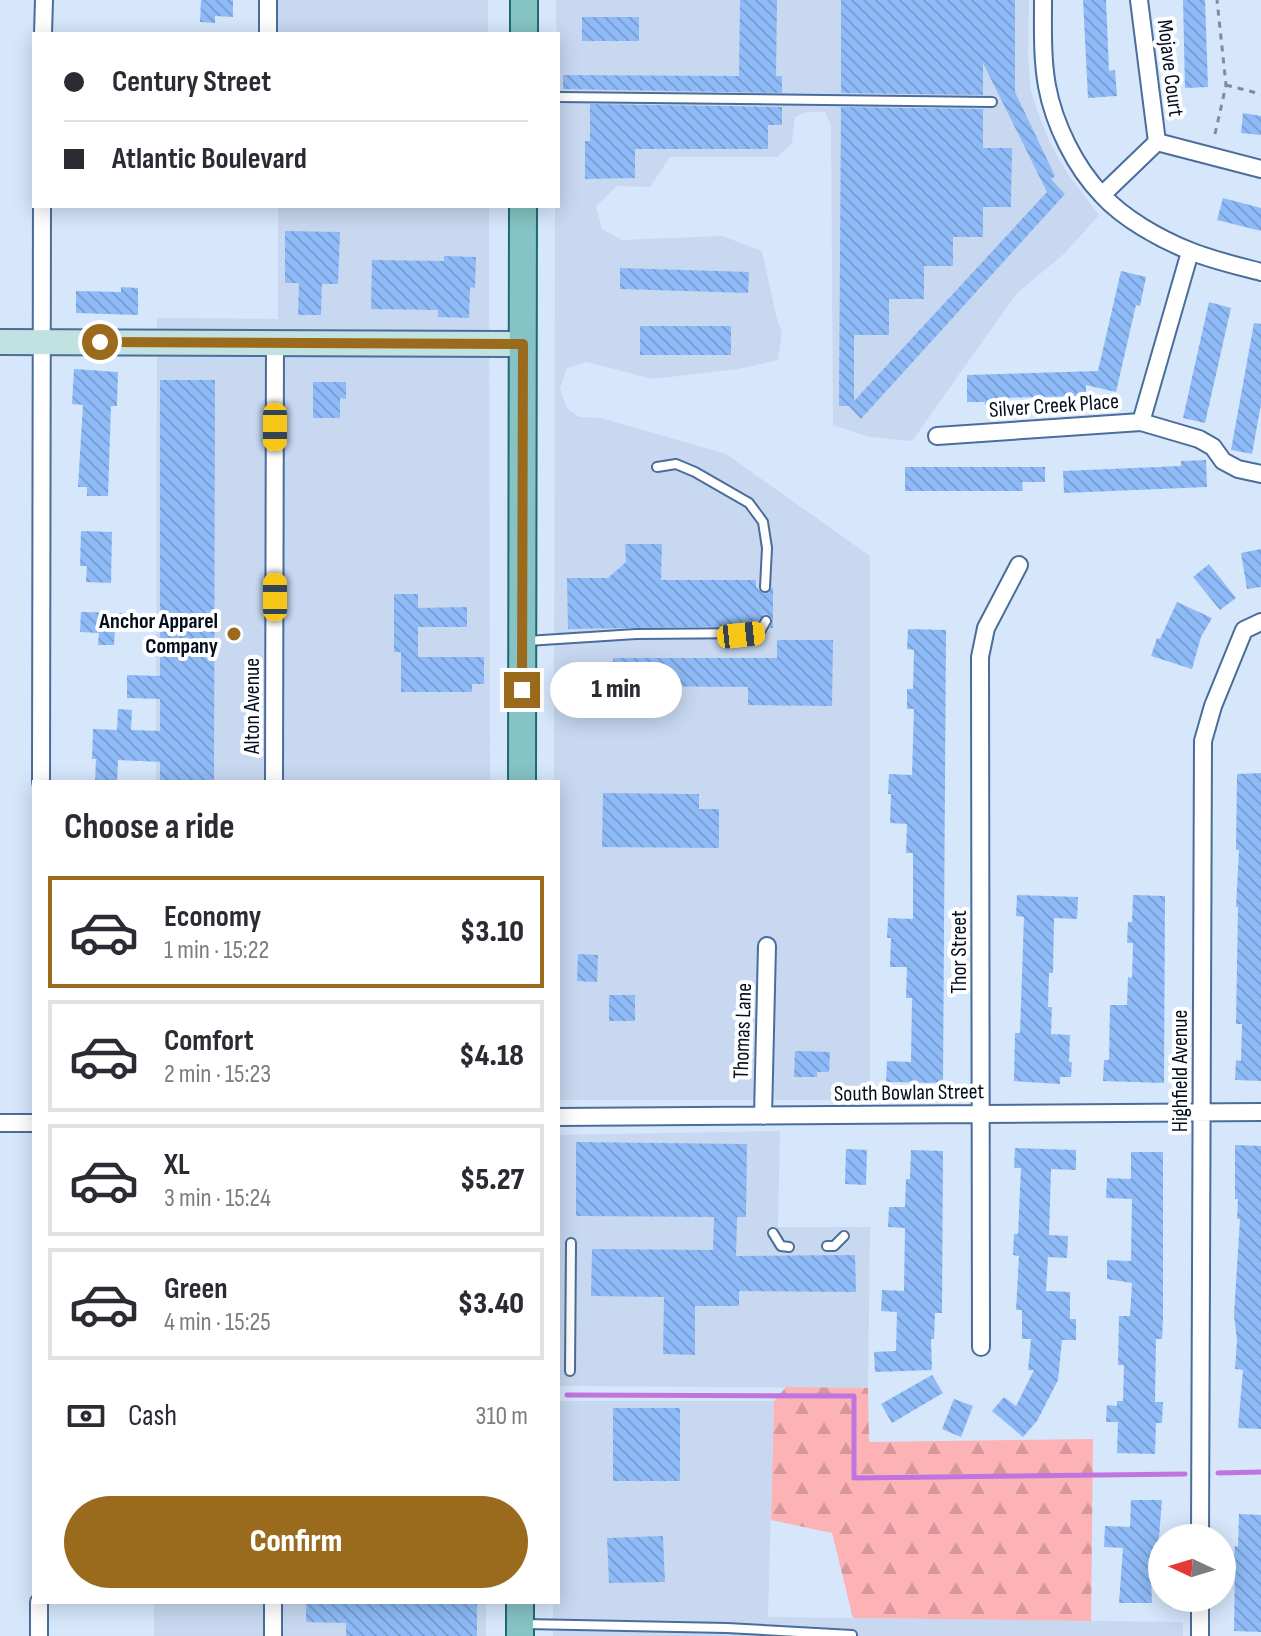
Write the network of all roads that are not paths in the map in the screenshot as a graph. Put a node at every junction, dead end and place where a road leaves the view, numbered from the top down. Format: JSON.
{"nodes":[{"id":1,"x":44,"y":0,"type":"edge"},
{"id":2,"x":268,"y":0,"type":"edge"},
{"id":3,"x":524,"y":0,"type":"edge"},
{"id":4,"x":1043,"y":0,"type":"edge"},
{"id":5,"x":1139,"y":0,"type":"edge"},
{"id":6,"x":43,"y":32,"type":"edge"},
{"id":7,"x":268,"y":32,"type":"edge"},
{"id":8,"x":524,"y":32,"type":"edge"},
{"id":9,"x":560,"y":97,"type":"edge"},
{"id":10,"x":992,"y":102,"type":"dead end"},
{"id":11,"x":1157,"y":142,"type":"junction"},
{"id":12,"x":1261,"y":169,"type":"edge"},
{"id":13,"x":1102,"y":195,"type":"junction"},
{"id":14,"x":42,"y":208,"type":"edge"},
{"id":15,"x":523,"y":208,"type":"edge"},
{"id":16,"x":1190,"y":252,"type":"junction"},
{"id":17,"x":1261,"y":272,"type":"edge"},
{"id":18,"x":0,"y":342,"type":"edge"},
{"id":19,"x":41,"y":342,"type":"junction"},
{"id":20,"x":275,"y":342,"type":"junction"},
{"id":21,"x":523,"y":344,"type":"junction"},
{"id":22,"x":1141,"y":422,"type":"junction"},
{"id":23,"x":937,"y":436,"type":"dead end"},
{"id":24,"x":657,"y":467,"type":"dead end"},
{"id":25,"x":1261,"y":474,"type":"edge"},
{"id":26,"x":1019,"y":565,"type":"dead end"},
{"id":27,"x":765,"y":587,"type":"dead end"},
{"id":28,"x":766,"y":621,"type":"dead end"},
{"id":29,"x":1261,"y":622,"type":"edge"},
{"id":30,"x":522,"y":641,"type":"junction"},
{"id":31,"x":41,"y":780,"type":"edge"},
{"id":32,"x":274,"y":780,"type":"edge"},
{"id":33,"x":522,"y":780,"type":"edge"},
{"id":34,"x":767,"y":946,"type":"dead end"},
{"id":35,"x":1202,"y":1112,"type":"junction"},
{"id":36,"x":1261,"y":1112,"type":"edge"},
{"id":37,"x":981,"y":1114,"type":"junction"},
{"id":38,"x":763,"y":1116,"type":"junction"},
{"id":39,"x":560,"y":1117,"type":"edge"},
{"id":40,"x":0,"y":1123,"type":"edge"},
{"id":41,"x":32,"y":1123,"type":"edge"},
{"id":42,"x":773,"y":1233,"type":"dead end"},
{"id":43,"x":844,"y":1236,"type":"dead end"},
{"id":44,"x":571,"y":1243,"type":"dead end"},
{"id":45,"x":827,"y":1246,"type":"dead end"},
{"id":46,"x":789,"y":1247,"type":"dead end"},
{"id":47,"x":981,"y":1347,"type":"dead end"},
{"id":48,"x":570,"y":1371,"type":"dead end"},
{"id":49,"x":1200,"y":1524,"type":"edge"},
{"id":50,"x":39,"y":1604,"type":"edge"},
{"id":51,"x":273,"y":1604,"type":"edge"},
{"id":52,"x":1200,"y":1612,"type":"edge"},
{"id":53,"x":520,"y":1621,"type":"edge"},
{"id":54,"x":852,"y":1635,"type":"edge"},
{"id":55,"x":39,"y":1636,"type":"edge"},
{"id":56,"x":273,"y":1636,"type":"edge"},
{"id":57,"x":1200,"y":1636,"type":"edge"}],
"edges":[{"from":1,"to":6,"type":"street"},
{"from":2,"to":7,"type":"street"},
{"from":3,"to":8,"type":"main road"},
{"from":4,"to":13,"type":"street"},
{"from":5,"to":11,"type":"street","name":"Mojave Court"},
{"from":9,"to":10,"type":"lane"},
{"from":11,"to":12,"type":"street"},
{"from":11,"to":13,"type":"street"},
{"from":13,"to":16,"type":"street"},
{"from":14,"to":19,"type":"street"},
{"from":15,"to":21,"type":"main road"},
{"from":16,"to":17,"type":"street"},
{"from":16,"to":22,"type":"street","name":"Silver Creek Place"},
{"from":18,"to":19,"type":"street"},
{"from":19,"to":20,"type":"street"},
{"from":19,"to":31,"type":"street"},
{"from":20,"to":21,"type":"street"},
{"from":20,"to":32,"type":"street","name":"Alton Avenue"},
{"from":21,"to":30,"type":"main road"},
{"from":22,"to":23,"type":"street","name":"Silver Creek Place"},
{"from":22,"to":25,"type":"street"},
{"from":24,"to":27,"type":"lane"},
{"from":26,"to":37,"type":"street","name":"Thor Street"},
{"from":28,"to":30,"type":"lane"},
{"from":29,"to":35,"type":"street","name":"Highfield Avenue"},
{"from":30,"to":33,"type":"main road"},
{"from":34,"to":38,"type":"street","name":"Thomas Lane"},
{"from":35,"to":36,"type":"street","name":"South Bowlan Street"},
{"from":35,"to":37,"type":"street","name":"South Bowlan Street"},
{"from":35,"to":49,"type":"street","name":"Highfield Avenue"},
{"from":37,"to":38,"type":"street","name":"South Bowlan Street"},
{"from":37,"to":47,"type":"street","name":"Thor Street"},
{"from":38,"to":39,"type":"street","name":"South Bowlan Street"},
{"from":40,"to":41,"type":"street"},
{"from":42,"to":46,"type":"lane"},
{"from":43,"to":45,"type":"lane"},
{"from":44,"to":48,"type":"lane"},
{"from":50,"to":55,"type":"street"},
{"from":51,"to":56,"type":"street"},
{"from":52,"to":57,"type":"street"},
{"from":53,"to":54,"type":"lane"}]}
